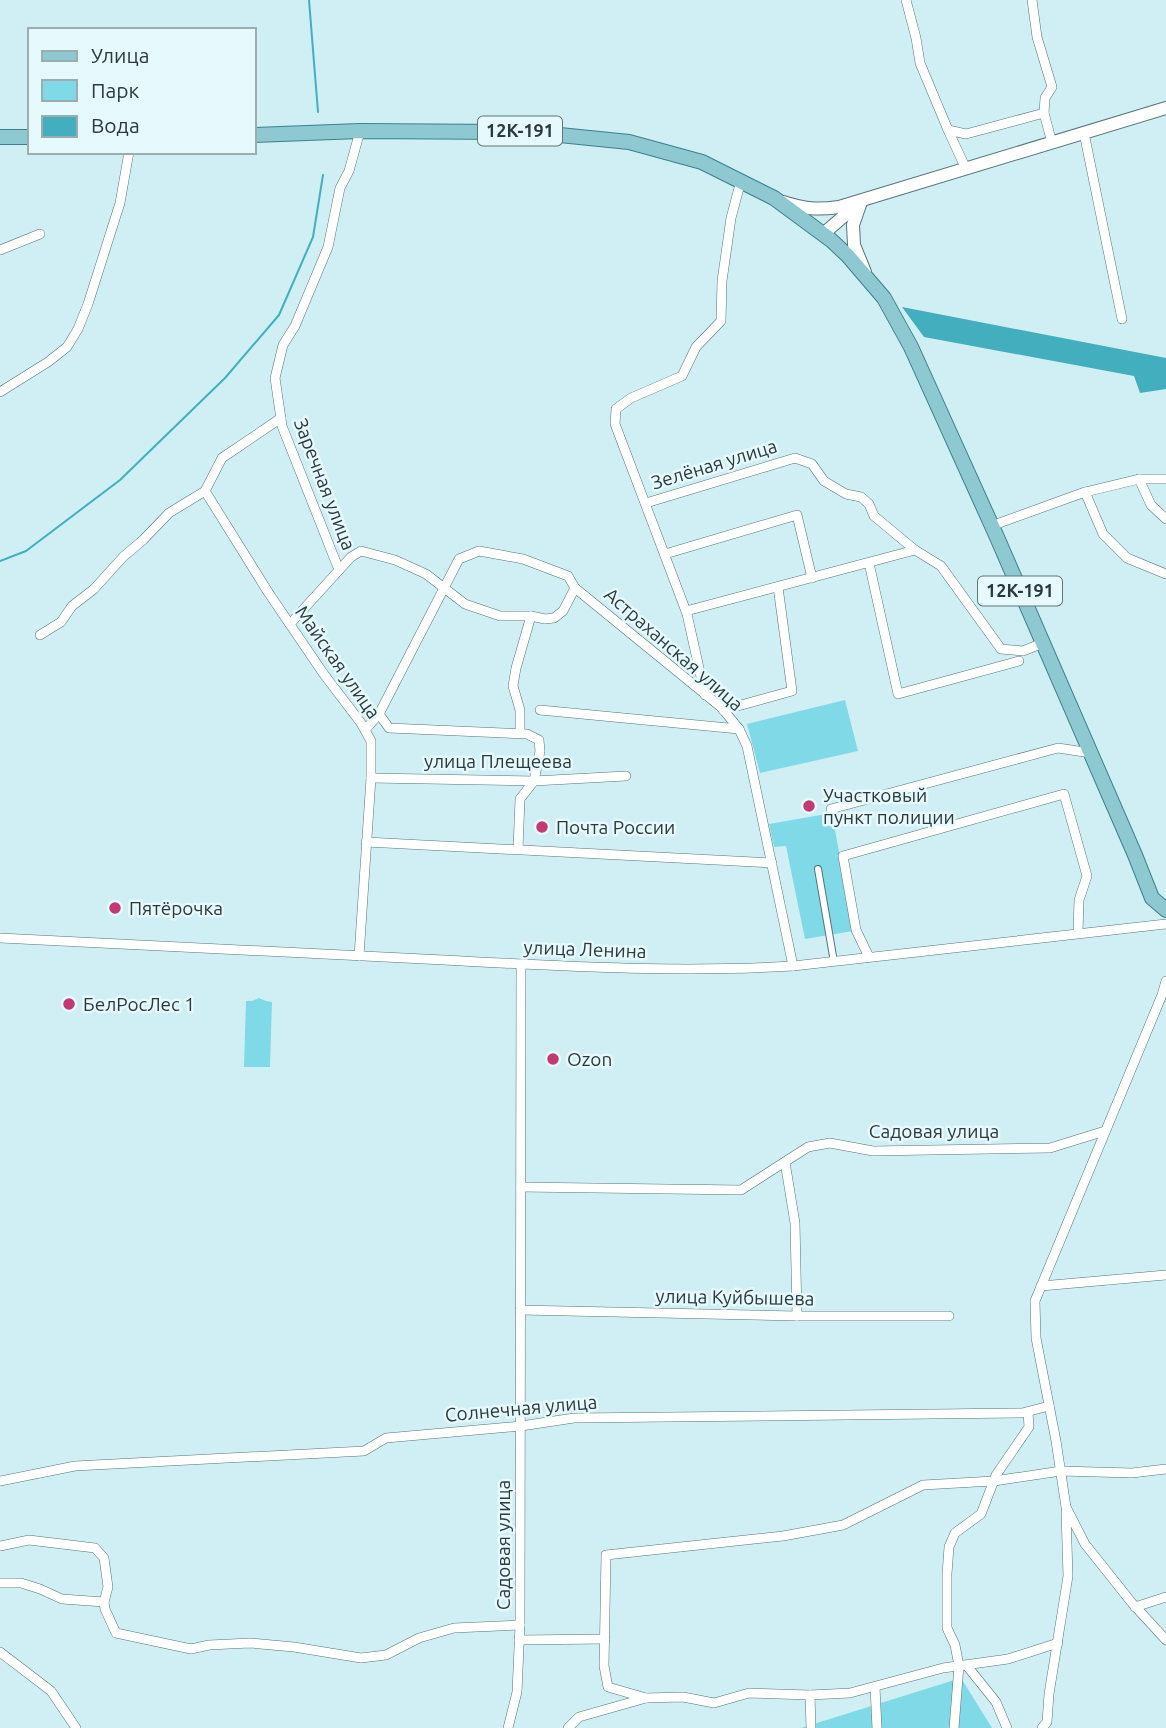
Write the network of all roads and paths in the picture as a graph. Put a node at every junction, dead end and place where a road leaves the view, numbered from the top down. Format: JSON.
{"nodes":[{"id":1,"x":906,"y":0,"type":"edge"},
{"id":2,"x":1032,"y":0,"type":"edge"},
{"id":3,"x":1166,"y":108,"type":"edge"},
{"id":4,"x":1044,"y":113,"type":"junction"},
{"id":5,"x":948,"y":130,"type":"junction"},
{"id":6,"x":360,"y":131,"type":"junction"},
{"id":7,"x":1084,"y":133,"type":"junction"},
{"id":8,"x":256,"y":135,"type":"edge"},
{"id":9,"x":0,"y":137,"type":"edge"},
{"id":10,"x":28,"y":137,"type":"edge"},
{"id":11,"x":1052,"y":143,"type":"junction"},
{"id":12,"x":129,"y":154,"type":"edge"},
{"id":13,"x":966,"y":169,"type":"junction"},
{"id":14,"x":742,"y":182,"type":"junction"},
{"id":15,"x":774,"y":198,"type":"junction"},
{"id":16,"x":861,"y":202,"type":"junction"},
{"id":17,"x":40,"y":234,"type":"dead end"},
{"id":18,"x":822,"y":234,"type":"junction"},
{"id":19,"x":0,"y":250,"type":"edge"},
{"id":20,"x":866,"y":275,"type":"junction"},
{"id":21,"x":1122,"y":319,"type":"dead end"},
{"id":22,"x":0,"y":392,"type":"edge"},
{"id":23,"x":281,"y":418,"type":"junction"},
{"id":24,"x":1139,"y":479,"type":"junction"},
{"id":25,"x":1166,"y":479,"type":"edge"},
{"id":26,"x":205,"y":491,"type":"junction"},
{"id":27,"x":1085,"y":492,"type":"junction"},
{"id":28,"x":646,"y":503,"type":"junction"},
{"id":29,"x":1166,"y":519,"type":"edge"},
{"id":30,"x":991,"y":526,"type":"junction"},
{"id":31,"x":915,"y":550,"type":"junction"},
{"id":32,"x":664,"y":554,"type":"junction"},
{"id":33,"x":869,"y":563,"type":"junction"},
{"id":34,"x":339,"y":570,"type":"junction"},
{"id":35,"x":1166,"y":575,"type":"edge"},
{"id":36,"x":812,"y":578,"type":"junction"},
{"id":37,"x":444,"y":587,"type":"junction"},
{"id":38,"x":778,"y":587,"type":"junction"},
{"id":39,"x":575,"y":588,"type":"junction"},
{"id":40,"x":686,"y":611,"type":"junction"},
{"id":41,"x":531,"y":616,"type":"junction"},
{"id":42,"x":290,"y":624,"type":"junction"},
{"id":43,"x":40,"y":635,"type":"dead end"},
{"id":44,"x":1043,"y":643,"type":"junction"},
{"id":45,"x":1019,"y":661,"type":"dead end"},
{"id":46,"x":705,"y":695,"type":"junction"},
{"id":47,"x":540,"y":710,"type":"dead end"},
{"id":48,"x":723,"y":710,"type":"junction"},
{"id":49,"x":379,"y":714,"type":"junction"},
{"id":50,"x":739,"y":729,"type":"junction"},
{"id":51,"x":365,"y":730,"type":"junction"},
{"id":52,"x":520,"y":733,"type":"junction"},
{"id":53,"x":1091,"y":753,"type":"junction"},
{"id":54,"x":626,"y":776,"type":"dead end"},
{"id":55,"x":371,"y":778,"type":"junction"},
{"id":56,"x":534,"y":781,"type":"junction"},
{"id":57,"x":831,"y":809,"type":"dead end"},
{"id":58,"x":366,"y":842,"type":"junction"},
{"id":59,"x":518,"y":849,"type":"junction"},
{"id":60,"x":772,"y":863,"type":"junction"},
{"id":61,"x":818,"y":869,"type":"dead end"},
{"id":62,"x":1166,"y":910,"type":"edge"},
{"id":63,"x":1166,"y":923,"type":"edge"},
{"id":64,"x":1078,"y":933,"type":"junction"},
{"id":65,"x":0,"y":938,"type":"edge"},
{"id":66,"x":359,"y":956,"type":"junction"},
{"id":67,"x":869,"y":957,"type":"junction"},
{"id":68,"x":834,"y":962,"type":"junction"},
{"id":69,"x":521,"y":964,"type":"junction"},
{"id":70,"x":793,"y":966,"type":"junction"},
{"id":71,"x":1166,"y":981,"type":"edge"},
{"id":72,"x":1105,"y":1131,"type":"junction"},
{"id":73,"x":785,"y":1162,"type":"junction"},
{"id":74,"x":521,"y":1187,"type":"junction"},
{"id":75,"x":1166,"y":1275,"type":"edge"},
{"id":76,"x":1041,"y":1286,"type":"junction"},
{"id":77,"x":520,"y":1310,"type":"junction"},
{"id":78,"x":797,"y":1316,"type":"junction"},
{"id":79,"x":949,"y":1316,"type":"dead end"},
{"id":80,"x":1049,"y":1406,"type":"junction"},
{"id":81,"x":1028,"y":1412,"type":"junction"},
{"id":82,"x":521,"y":1426,"type":"junction"},
{"id":83,"x":1166,"y":1469,"type":"edge"},
{"id":84,"x":1061,"y":1471,"type":"junction"},
{"id":85,"x":0,"y":1481,"type":"edge"},
{"id":86,"x":994,"y":1481,"type":"junction"},
{"id":87,"x":1066,"y":1507,"type":"junction"},
{"id":88,"x":0,"y":1546,"type":"edge"},
{"id":89,"x":0,"y":1583,"type":"edge"},
{"id":90,"x":1166,"y":1597,"type":"edge"},
{"id":91,"x":104,"y":1602,"type":"junction"},
{"id":92,"x":1135,"y":1607,"type":"junction"},
{"id":93,"x":520,"y":1625,"type":"junction"},
{"id":94,"x":605,"y":1639,"type":"junction"},
{"id":95,"x":519,"y":1640,"type":"junction"},
{"id":96,"x":1166,"y":1640,"type":"edge"},
{"id":97,"x":1058,"y":1643,"type":"junction"},
{"id":98,"x":0,"y":1652,"type":"edge"},
{"id":99,"x":963,"y":1666,"type":"junction"},
{"id":100,"x":875,"y":1687,"type":"junction"},
{"id":101,"x":810,"y":1695,"type":"junction"},
{"id":102,"x":646,"y":1698,"type":"junction"},
{"id":103,"x":76,"y":1728,"type":"edge"},
{"id":104,"x":508,"y":1728,"type":"edge"},
{"id":105,"x":568,"y":1728,"type":"edge"},
{"id":106,"x":811,"y":1728,"type":"edge"},
{"id":107,"x":877,"y":1728,"type":"edge"},
{"id":108,"x":954,"y":1728,"type":"edge"},
{"id":109,"x":1007,"y":1728,"type":"edge"},
{"id":110,"x":1042,"y":1728,"type":"edge"}],
"edges":[{"from":1,"to":5,"type":"street"},
{"from":2,"to":4,"type":"street"},
{"from":3,"to":7,"type":"main road"},
{"from":4,"to":5,"type":"street"},
{"from":4,"to":11,"type":"street"},
{"from":5,"to":13,"type":"street"},
{"from":6,"to":8,"type":"main road","number":"12К-191"},
{"from":6,"to":14,"type":"main road","number":"12К-191"},
{"from":6,"to":23,"type":"street","name":"Заречная улица"},
{"from":7,"to":11,"type":"main road"},
{"from":7,"to":21,"type":"street"},
{"from":9,"to":10,"type":"main road"},
{"from":11,"to":13,"type":"main road"},
{"from":12,"to":22,"type":"street"},
{"from":13,"to":16,"type":"main road"},
{"from":14,"to":15,"type":"main road","number":"12К-191"},
{"from":14,"to":28,"type":"street"},
{"from":15,"to":16,"type":"main road"},
{"from":15,"to":18,"type":"main road","number":"12К-191"},
{"from":16,"to":18,"type":"main road"},
{"from":16,"to":20,"type":"main road"},
{"from":17,"to":19,"type":"street"},
{"from":18,"to":20,"type":"main road","number":"12К-191"},
{"from":20,"to":30,"type":"main road","number":"12К-191"},
{"from":23,"to":26,"type":"street"},
{"from":23,"to":34,"type":"street","name":"Заречная улица"},
{"from":24,"to":25,"type":"street"},
{"from":24,"to":27,"type":"street"},
{"from":24,"to":29,"type":"street"},
{"from":26,"to":42,"type":"street","name":"Майская улица"},
{"from":26,"to":43,"type":"street"},
{"from":27,"to":30,"type":"street"},
{"from":27,"to":35,"type":"street"},
{"from":28,"to":31,"type":"street","name":"Зелёная улица"},
{"from":28,"to":32,"type":"street"},
{"from":30,"to":44,"type":"main road","number":"12К-191"},
{"from":31,"to":33,"type":"street"},
{"from":31,"to":44,"type":"street","name":"Зелёная улица"},
{"from":32,"to":36,"type":"street"},
{"from":32,"to":40,"type":"street"},
{"from":33,"to":36,"type":"street"},
{"from":33,"to":45,"type":"street"},
{"from":34,"to":37,"type":"street"},
{"from":34,"to":42,"type":"street"},
{"from":36,"to":38,"type":"street"},
{"from":37,"to":39,"type":"street","name":"Астраханская улица"},
{"from":37,"to":41,"type":"street"},
{"from":37,"to":49,"type":"street","name":"Астраханская улица"},
{"from":38,"to":40,"type":"street"},
{"from":38,"to":48,"type":"street"},
{"from":39,"to":41,"type":"street"},
{"from":39,"to":46,"type":"street","name":"Астраханская улица"},
{"from":40,"to":46,"type":"street"},
{"from":41,"to":52,"type":"street"},
{"from":42,"to":51,"type":"street","name":"Майская улица"},
{"from":44,"to":53,"type":"main road","number":"12К-191"},
{"from":46,"to":48,"type":"street","name":"Астраханская улица"},
{"from":47,"to":50,"type":"street"},
{"from":48,"to":50,"type":"street","name":"Астраханская улица"},
{"from":49,"to":51,"type":"street","name":"Астраханская улица"},
{"from":49,"to":52,"type":"street"},
{"from":50,"to":60,"type":"street","name":"Астраханская улица"},
{"from":51,"to":55,"type":"street","name":"Майская улица"},
{"from":52,"to":56,"type":"street"},
{"from":53,"to":57,"type":"street"},
{"from":53,"to":62,"type":"main road","number":"12К-191"},
{"from":54,"to":56,"type":"street","name":"улица Плещеева"},
{"from":55,"to":56,"type":"street","name":"улица Плещеева"},
{"from":55,"to":58,"type":"street","name":"Майская улица"},
{"from":56,"to":59,"type":"street"},
{"from":58,"to":59,"type":"street"},
{"from":58,"to":66,"type":"street","name":"Майская улица"},
{"from":59,"to":60,"type":"street"},
{"from":60,"to":70,"type":"street","name":"Астраханская улица"},
{"from":61,"to":68,"type":"street"},
{"from":63,"to":64,"type":"street","name":"улица Ленина"},
{"from":64,"to":67,"type":"street","name":"улица Ленина"},
{"from":64,"to":67,"type":"street"},
{"from":65,"to":66,"type":"street","name":"улица Ленина"},
{"from":66,"to":69,"type":"street","name":"улица Ленина"},
{"from":67,"to":68,"type":"street","name":"улица Ленина"},
{"from":68,"to":70,"type":"street","name":"улица Ленина"},
{"from":69,"to":70,"type":"street","name":"улица Ленина"},
{"from":69,"to":74,"type":"street","name":"Садовая улица"},
{"from":71,"to":72,"type":"street"},
{"from":72,"to":73,"type":"street","name":"Садовая улица"},
{"from":72,"to":76,"type":"street"},
{"from":73,"to":74,"type":"street","name":"Садовая улица"},
{"from":73,"to":78,"type":"street"},
{"from":74,"to":77,"type":"street","name":"Садовая улица"},
{"from":75,"to":76,"type":"street"},
{"from":76,"to":80,"type":"street"},
{"from":77,"to":78,"type":"street","name":"улица Куйбышева"},
{"from":77,"to":82,"type":"street","name":"Садовая улица"},
{"from":78,"to":79,"type":"street","name":"улица Куйбышева"},
{"from":80,"to":81,"type":"street","name":"Солнечная улица"},
{"from":80,"to":84,"type":"street"},
{"from":81,"to":82,"type":"street","name":"Солнечная улица"},
{"from":81,"to":86,"type":"street"},
{"from":82,"to":85,"type":"street","name":"Солнечная улица"},
{"from":82,"to":93,"type":"street","name":"Садовая улица"},
{"from":83,"to":84,"type":"street"},
{"from":84,"to":86,"type":"street"},
{"from":84,"to":87,"type":"street"},
{"from":86,"to":94,"type":"street"},
{"from":86,"to":99,"type":"street"},
{"from":87,"to":92,"type":"street"},
{"from":87,"to":97,"type":"street"},
{"from":88,"to":91,"type":"street"},
{"from":89,"to":91,"type":"street"},
{"from":90,"to":92,"type":"street"},
{"from":91,"to":93,"type":"street"},
{"from":92,"to":96,"type":"street"},
{"from":93,"to":95,"type":"street","name":"Садовая улица"},
{"from":94,"to":95,"type":"street"},
{"from":94,"to":102,"type":"street"},
{"from":95,"to":104,"type":"street","name":"Садовая улица"},
{"from":97,"to":99,"type":"street"},
{"from":97,"to":110,"type":"street"},
{"from":98,"to":103,"type":"street"},
{"from":99,"to":100,"type":"street"},
{"from":99,"to":108,"type":"street"},
{"from":99,"to":109,"type":"street"},
{"from":100,"to":101,"type":"street"},
{"from":100,"to":107,"type":"street"},
{"from":101,"to":102,"type":"street"},
{"from":101,"to":106,"type":"street"},
{"from":102,"to":105,"type":"street"}]}
